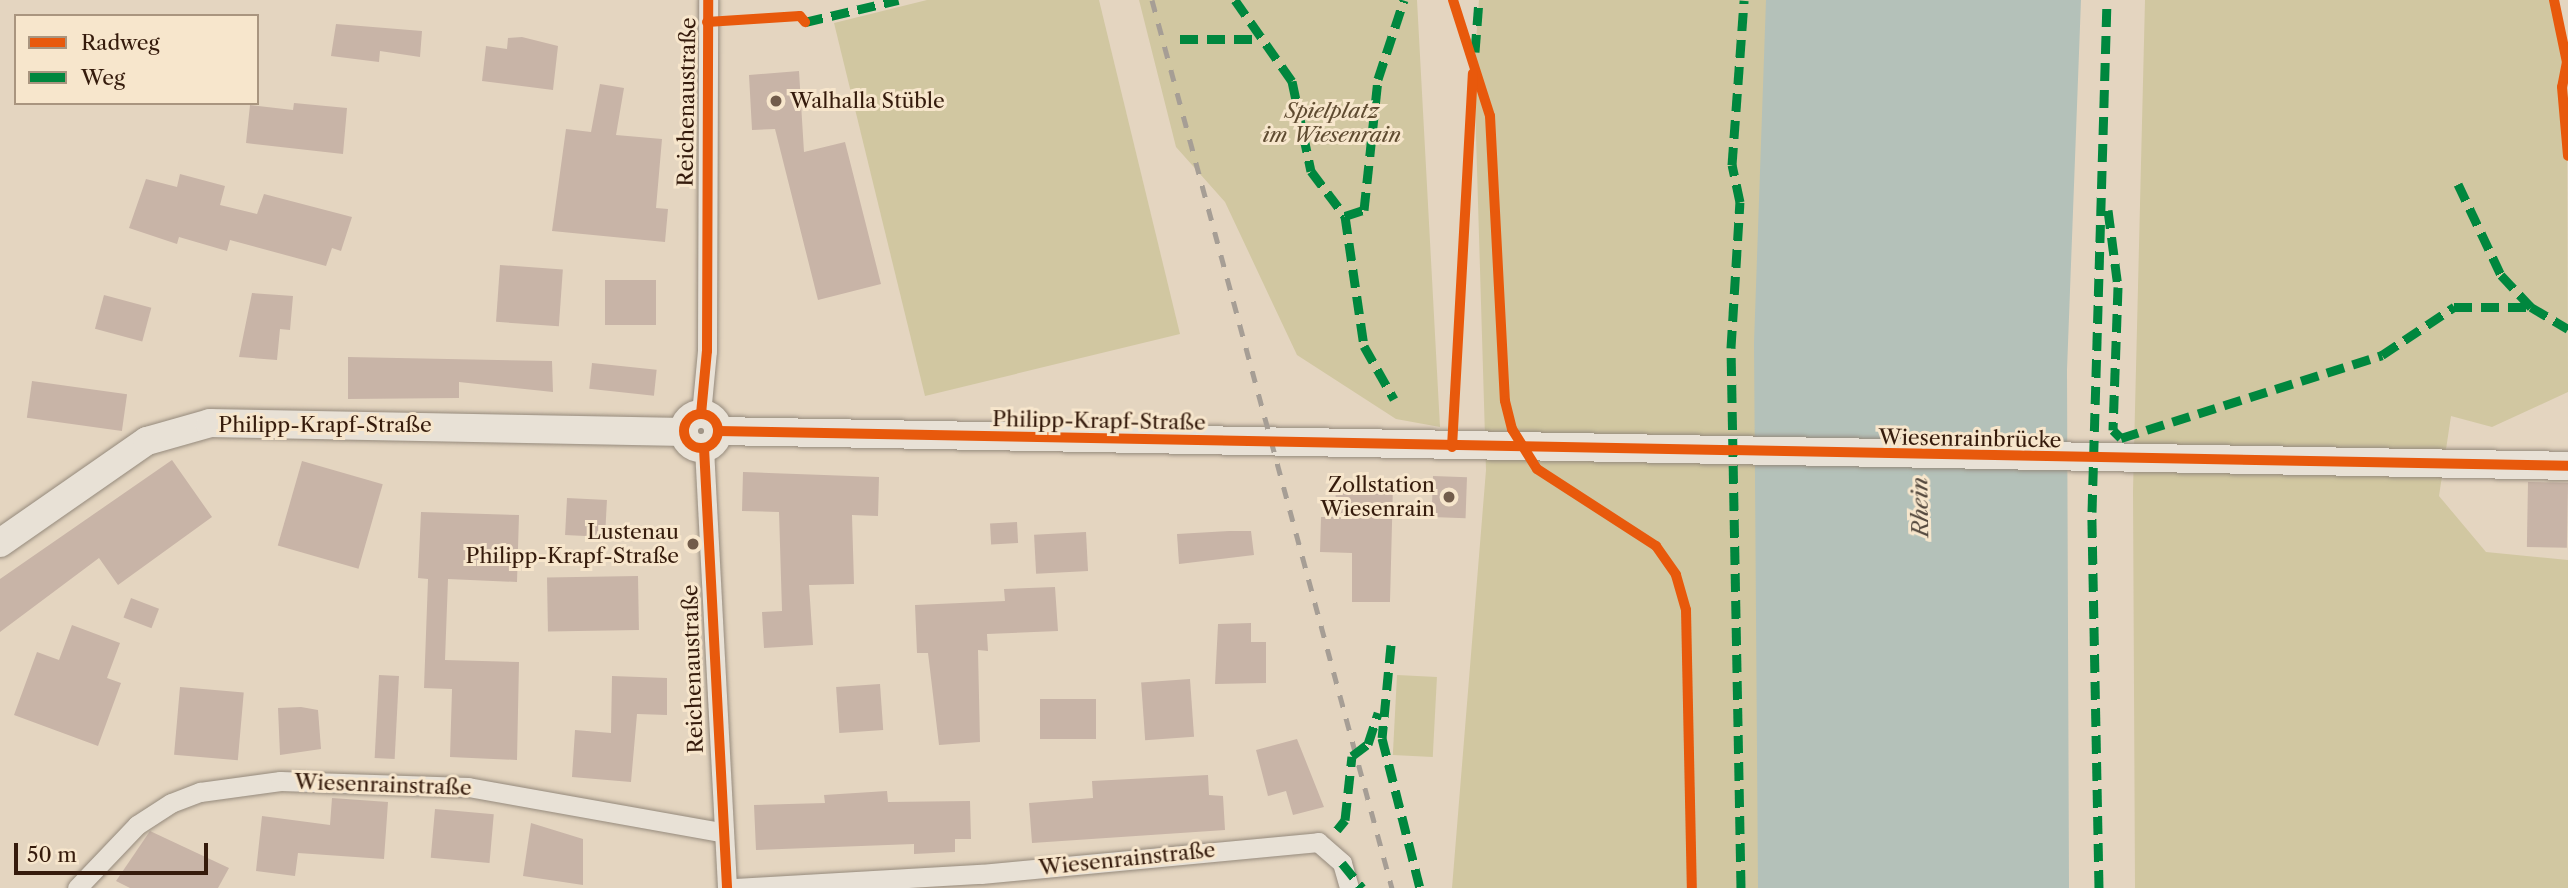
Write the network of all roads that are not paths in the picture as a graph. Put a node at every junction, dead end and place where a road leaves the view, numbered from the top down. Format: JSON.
{"nodes":[{"id":1,"x":708,"y":0,"type":"edge"},
{"id":2,"x":702,"y":432,"type":"junction"},
{"id":3,"x":1479,"y":448,"type":"joint"},
{"id":4,"x":2568,"y":466,"type":"edge"},
{"id":5,"x":0,"y":543,"type":"edge"},
{"id":6,"x":721,"y":832,"type":"junction"},
{"id":7,"x":77,"y":888,"type":"edge"},
{"id":8,"x":727,"y":888,"type":"edge"},
{"id":9,"x":736,"y":888,"type":"edge"},
{"id":10,"x":1349,"y":888,"type":"edge"}],
"edges":[{"from":1,"to":2,"type":"street","name":"Reichenaustraße"},
{"from":2,"to":3,"type":"street","name":"Philipp-Krapf-Straße"},
{"from":2,"to":5,"type":"street","name":"Philipp-Krapf-Straße"},
{"from":2,"to":6,"type":"street","name":"Reichenaustraße"},
{"from":3,"to":4,"type":"street","name":"Wiesenrainbrücke"},
{"from":6,"to":7,"type":"street","name":"Wiesenrainstraße"},
{"from":6,"to":8,"type":"street","name":"Reichenaustraße"},
{"from":9,"to":10,"type":"street","name":"Wiesenrainstraße"}]}
